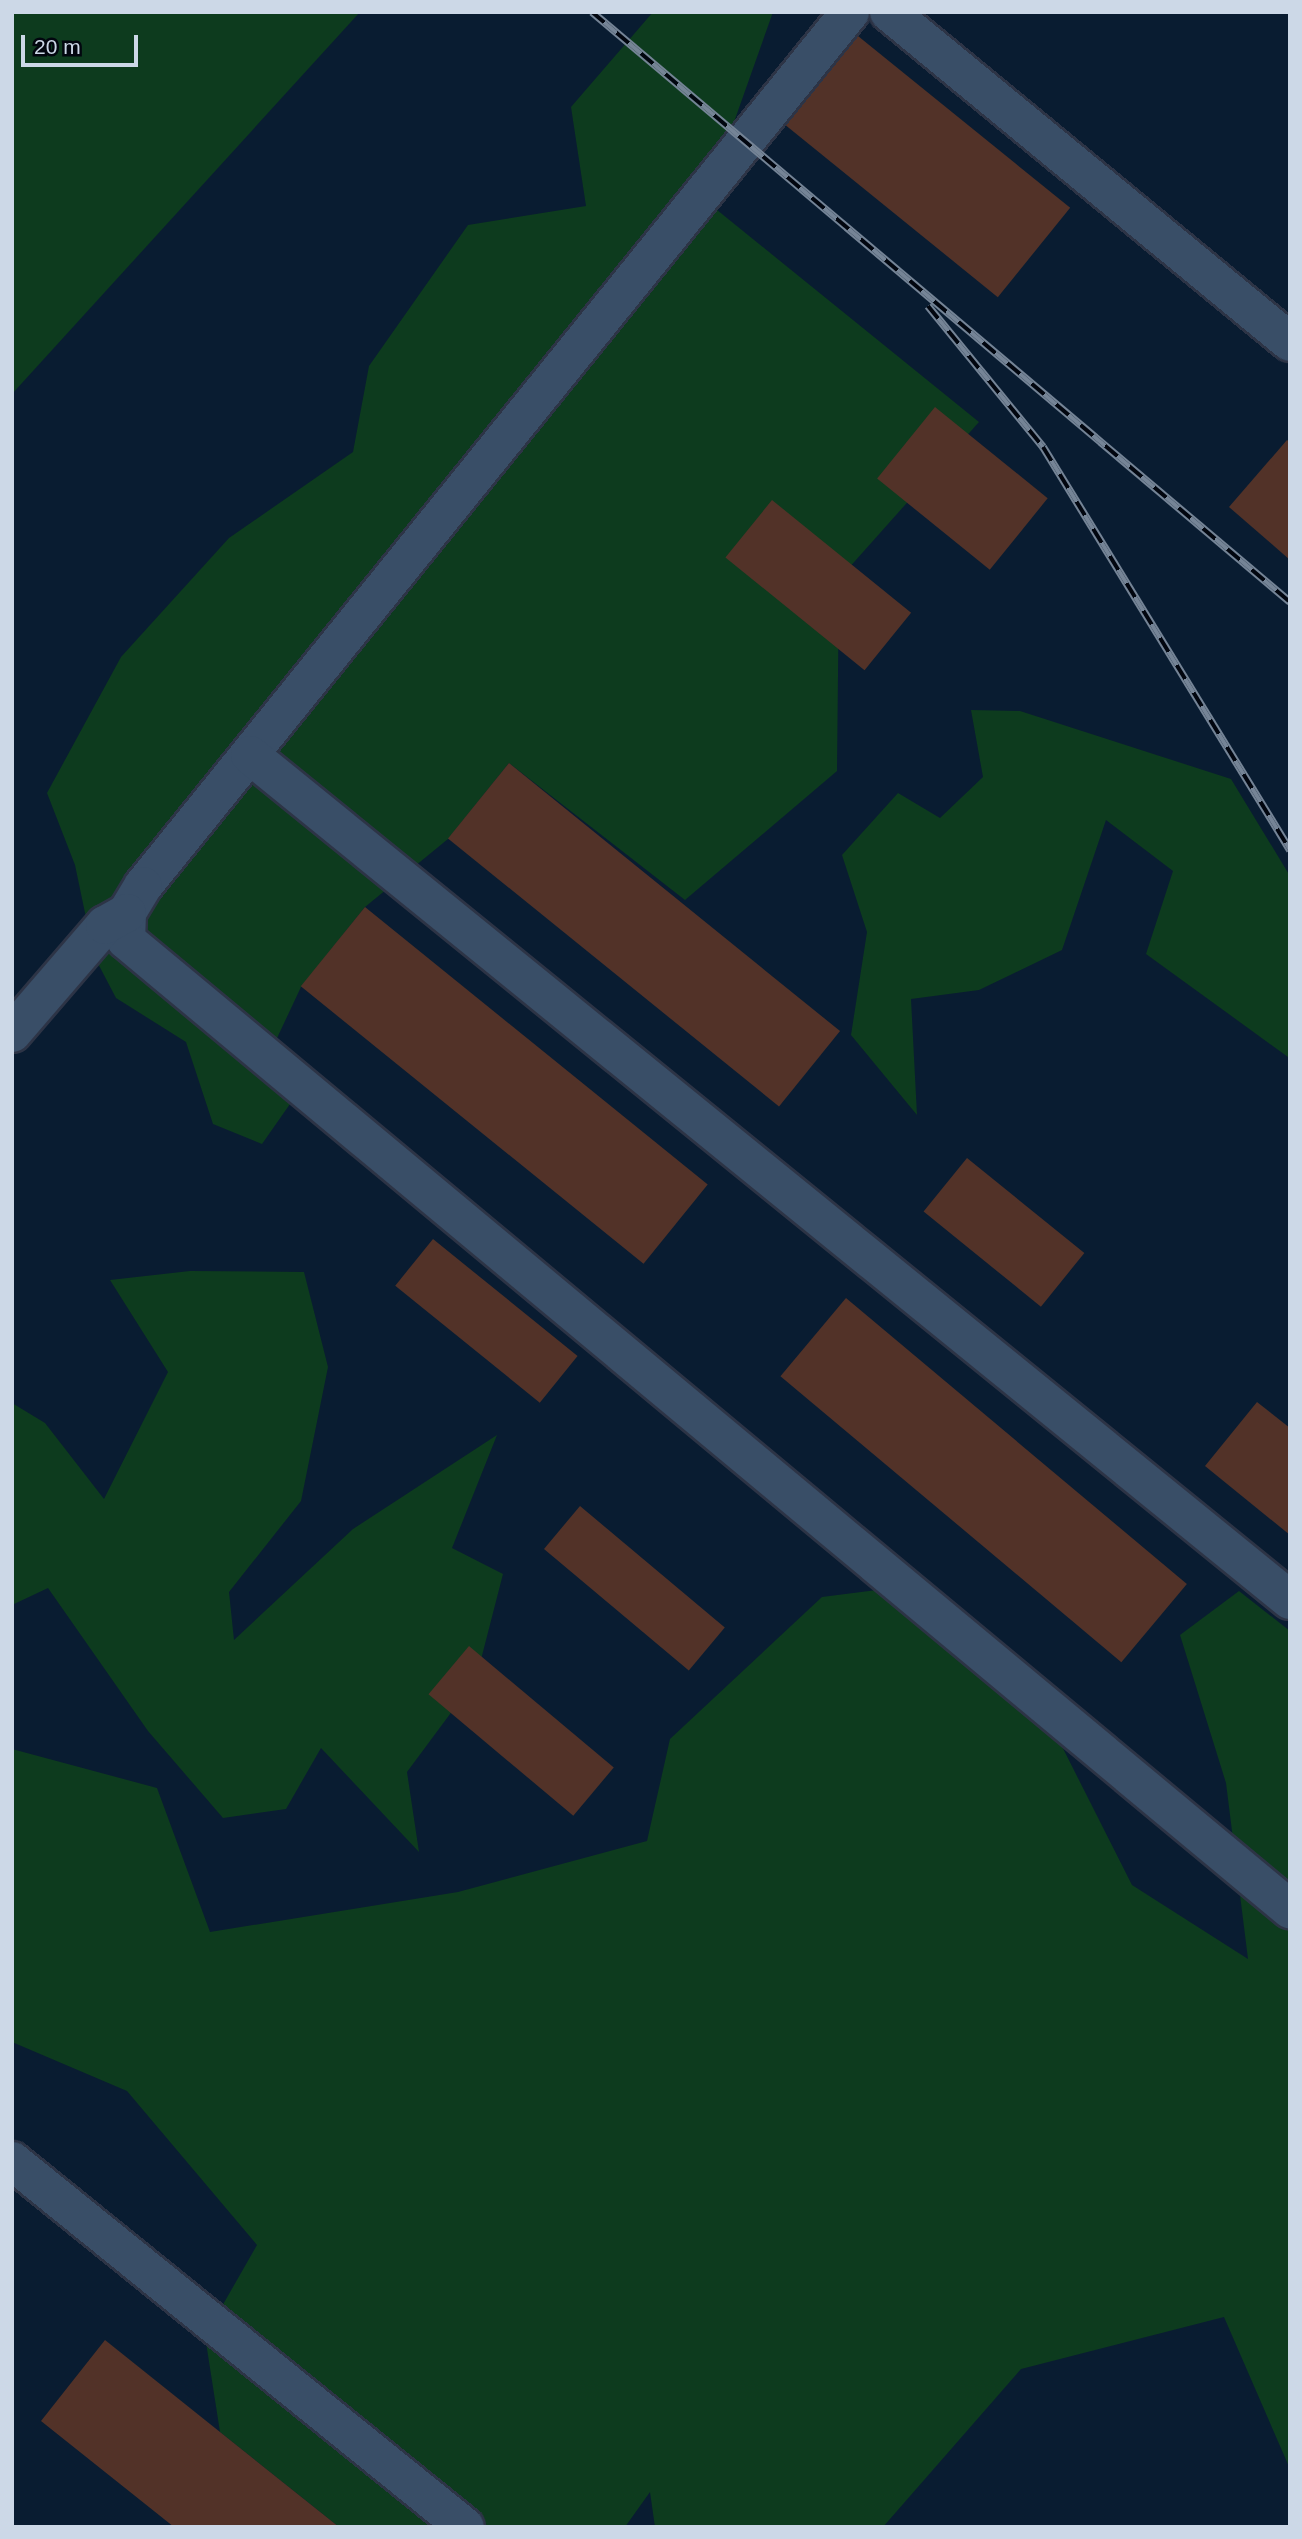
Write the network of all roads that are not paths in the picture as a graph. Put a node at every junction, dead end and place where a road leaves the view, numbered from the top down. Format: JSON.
{"nodes":[{"id":1,"x":850,"y":12,"type":"edge"},
{"id":2,"x":889,"y":12,"type":"edge"},
{"id":3,"x":1290,"y":342,"type":"edge"},
{"id":4,"x":250,"y":755,"type":"junction"},
{"id":5,"x":127,"y":913,"type":"junction"},
{"id":6,"x":12,"y":1033,"type":"edge"},
{"id":7,"x":1290,"y":1600,"type":"edge"},
{"id":8,"x":1290,"y":1909,"type":"edge"},
{"id":9,"x":12,"y":2161,"type":"edge"},
{"id":10,"x":465,"y":2527,"type":"edge"}],
"edges":[{"from":1,"to":4,"type":"street"},
{"from":2,"to":3,"type":"street"},
{"from":4,"to":5,"type":"street"},
{"from":4,"to":7,"type":"street"},
{"from":5,"to":6,"type":"street"},
{"from":5,"to":8,"type":"street"},
{"from":9,"to":10,"type":"street"}]}
